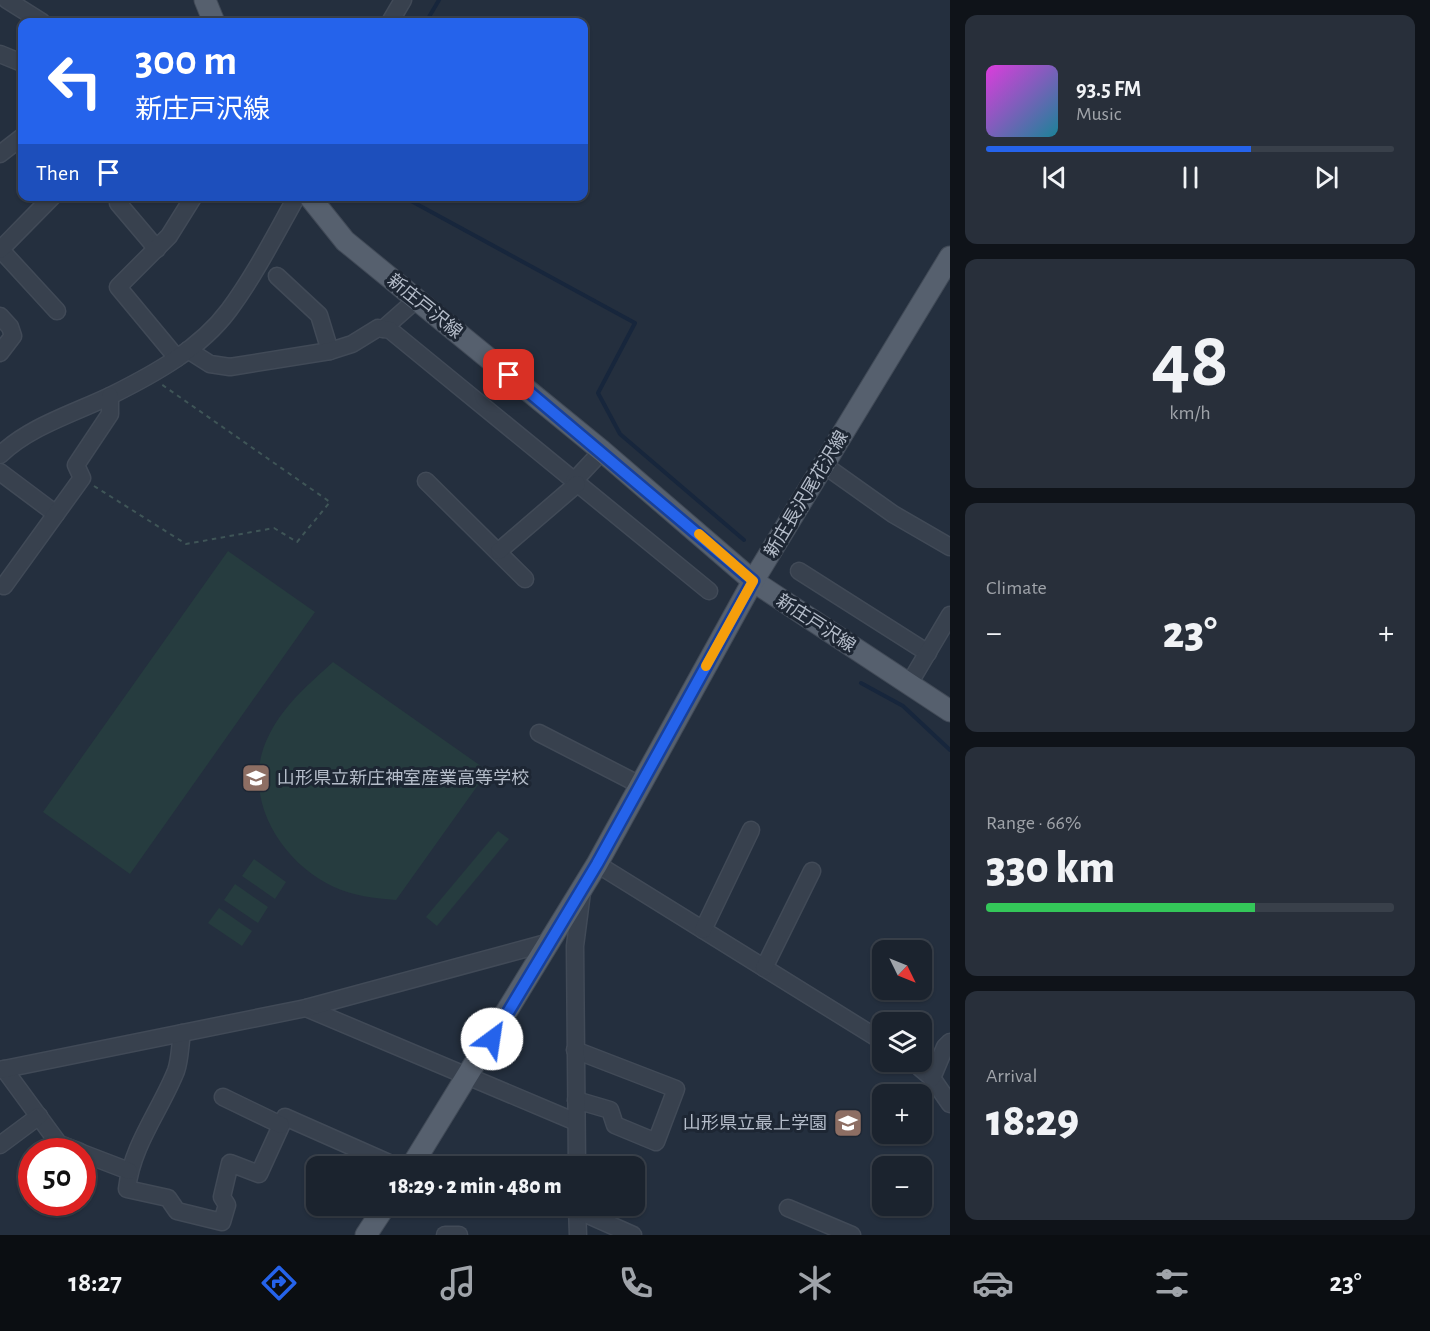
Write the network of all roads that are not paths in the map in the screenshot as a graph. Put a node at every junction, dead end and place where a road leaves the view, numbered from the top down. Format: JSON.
{"nodes":[{"id":1,"x":7,"y":0,"type":"edge"},
{"id":2,"x":205,"y":0,"type":"edge"},
{"id":3,"x":403,"y":0,"type":"edge"},
{"id":4,"x":36,"y":18,"type":"edge"},
{"id":5,"x":212,"y":18,"type":"edge"},
{"id":6,"x":392,"y":18,"type":"edge"},
{"id":7,"x":0,"y":54,"type":"edge"},
{"id":8,"x":18,"y":61,"type":"edge"},
{"id":9,"x":18,"y":140,"type":"edge"},
{"id":10,"x":0,"y":154,"type":"edge"},
{"id":11,"x":48,"y":201,"type":"edge"},
{"id":12,"x":118,"y":201,"type":"edge"},
{"id":13,"x":191,"y":201,"type":"edge"},
{"id":14,"x":294,"y":201,"type":"edge"},
{"id":15,"x":313,"y":201,"type":"edge"},
{"id":16,"x":0,"y":249,"type":"edge"},
{"id":17,"x":157,"y":249,"type":"junction"},
{"id":18,"x":950,"y":257,"type":"edge"},
{"id":19,"x":277,"y":276,"type":"dead end"},
{"id":20,"x":417,"y":299,"type":"junction"},
{"id":21,"x":57,"y":311,"type":"dead end"},
{"id":22,"x":0,"y":316,"type":"edge"},
{"id":23,"x":383,"y":329,"type":"junction"},
{"id":24,"x":330,"y":351,"type":"junction"},
{"id":25,"x":0,"y":352,"type":"edge"},
{"id":26,"x":182,"y":354,"type":"junction"},
{"id":27,"x":110,"y":396,"type":"junction"},
{"id":28,"x":602,"y":451,"type":"junction"},
{"id":29,"x":0,"y":455,"type":"edge"},
{"id":30,"x":824,"y":465,"type":"junction"},
{"id":31,"x":0,"y":472,"type":"edge"},
{"id":32,"x":426,"y":481,"type":"dead end"},
{"id":33,"x":575,"y":483,"type":"junction"},
{"id":34,"x":56,"y":514,"type":"junction"},
{"id":35,"x":950,"y":547,"type":"edge"},
{"id":36,"x":499,"y":551,"type":"junction"},
{"id":37,"x":798,"y":571,"type":"dead end"},
{"id":38,"x":525,"y":579,"type":"dead end"},
{"id":39,"x":753,"y":581,"type":"junction"},
{"id":40,"x":4,"y":586,"type":"dead end"},
{"id":41,"x":709,"y":591,"type":"dead end"},
{"id":42,"x":950,"y":615,"type":"edge"},
{"id":43,"x":928,"y":653,"type":"junction"},
{"id":44,"x":909,"y":684,"type":"junction"},
{"id":45,"x":950,"y":711,"type":"edge"},
{"id":46,"x":538,"y":733,"type":"dead end"},
{"id":47,"x":640,"y":785,"type":"junction"},
{"id":48,"x":751,"y":830,"type":"dead end"},
{"id":49,"x":597,"y":864,"type":"junction"},
{"id":50,"x":812,"y":872,"type":"dead end"},
{"id":51,"x":584,"y":883,"type":"junction"},
{"id":52,"x":703,"y":930,"type":"junction"},
{"id":53,"x":550,"y":942,"type":"junction"},
{"id":54,"x":764,"y":968,"type":"junction"},
{"id":55,"x":306,"y":1008,"type":"junction"},
{"id":56,"x":182,"y":1033,"type":"junction"},
{"id":57,"x":872,"y":1035,"type":"edge"},
{"id":58,"x":950,"y":1042,"type":"edge"},
{"id":59,"x":575,"y":1050,"type":"junction"},
{"id":60,"x":2,"y":1069,"type":"edge"},
{"id":61,"x":926,"y":1072,"type":"edge"},
{"id":62,"x":468,"y":1077,"type":"junction"},
{"id":63,"x":933,"y":1078,"type":"junction"},
{"id":64,"x":223,"y":1097,"type":"dead end"},
{"id":65,"x":576,"y":1100,"type":"junction"},
{"id":66,"x":950,"y":1104,"type":"edge"},
{"id":67,"x":39,"y":1116,"type":"junction"},
{"id":68,"x":576,"y":1122,"type":"junction"},
{"id":69,"x":281,"y":1125,"type":"junction"},
{"id":70,"x":55,"y":1138,"type":"edge"},
{"id":71,"x":0,"y":1145,"type":"edge"},
{"id":72,"x":373,"y":1156,"type":"edge"},
{"id":73,"x":418,"y":1156,"type":"edge"},
{"id":74,"x":577,"y":1156,"type":"edge"},
{"id":75,"x":96,"y":1158,"type":"edge"},
{"id":76,"x":129,"y":1170,"type":"junction"},
{"id":77,"x":788,"y":1208,"type":"dead end"},
{"id":78,"x":378,"y":1216,"type":"edge"},
{"id":79,"x":577,"y":1216,"type":"edge"},
{"id":80,"x":594,"y":1216,"type":"edge"},
{"id":81,"x":366,"y":1235,"type":"edge"},
{"id":82,"x":445,"y":1235,"type":"edge"},
{"id":83,"x":459,"y":1235,"type":"edge"},
{"id":84,"x":578,"y":1235,"type":"edge"},
{"id":85,"x":633,"y":1235,"type":"edge"},
{"id":86,"x":852,"y":1235,"type":"edge"}],
"edges":[{"from":1,"to":4,"type":"street"},
{"from":2,"to":5,"type":"main road"},
{"from":3,"to":6,"type":"street"},
{"from":7,"to":8,"type":"street"},
{"from":9,"to":10,"type":"street"},
{"from":11,"to":16,"type":"street"},
{"from":12,"to":17,"type":"street"},
{"from":13,"to":17,"type":"street"},
{"from":14,"to":26,"type":"street"},
{"from":15,"to":20,"type":"main road","name":"新庄戸沢線"},
{"from":16,"to":21,"type":"street"},
{"from":17,"to":26,"type":"street"},
{"from":18,"to":30,"type":"main road","name":"新庄長沢尾花沢線"},
{"from":19,"to":24,"type":"street"},
{"from":20,"to":23,"type":"street"},
{"from":20,"to":28,"type":"main road","name":"新庄戸沢線"},
{"from":22,"to":25,"type":"street"},
{"from":23,"to":24,"type":"street"},
{"from":23,"to":33,"type":"street"},
{"from":24,"to":26,"type":"street"},
{"from":26,"to":27,"type":"street"},
{"from":27,"to":29,"type":"street"},
{"from":27,"to":34,"type":"street"},
{"from":28,"to":33,"type":"street"},
{"from":28,"to":39,"type":"main road","name":"新庄戸沢線"},
{"from":30,"to":35,"type":"street"},
{"from":30,"to":39,"type":"main road","name":"新庄長沢尾花沢線"},
{"from":31,"to":34,"type":"street"},
{"from":32,"to":36,"type":"street"},
{"from":33,"to":36,"type":"street"},
{"from":33,"to":41,"type":"street"},
{"from":34,"to":40,"type":"street"},
{"from":36,"to":38,"type":"street"},
{"from":37,"to":43,"type":"street"},
{"from":39,"to":44,"type":"main road","name":"新庄戸沢線"},
{"from":39,"to":47,"type":"main road","name":"新庄長沢尾花沢線"},
{"from":42,"to":43,"type":"street"},
{"from":43,"to":44,"type":"street"},
{"from":44,"to":45,"type":"main road","name":"新庄戸沢線"},
{"from":46,"to":47,"type":"street"},
{"from":47,"to":49,"type":"main road","name":"新庄長沢尾花沢線"},
{"from":48,"to":52,"type":"street"},
{"from":49,"to":51,"type":"main road","name":"新庄長沢尾花沢線"},
{"from":49,"to":52,"type":"street"},
{"from":50,"to":54,"type":"street"},
{"from":51,"to":53,"type":"main road","name":"新庄長沢尾花沢線"},
{"from":51,"to":59,"type":"street"},
{"from":52,"to":54,"type":"street"},
{"from":53,"to":55,"type":"street"},
{"from":53,"to":62,"type":"main road","name":"新庄長沢尾花沢線"},
{"from":54,"to":57,"type":"street"},
{"from":55,"to":56,"type":"street"},
{"from":55,"to":62,"type":"street"},
{"from":56,"to":60,"type":"street"},
{"from":56,"to":76,"type":"street"},
{"from":58,"to":63,"type":"street"},
{"from":59,"to":65,"type":"street"},
{"from":59,"to":65,"type":"street"},
{"from":60,"to":67,"type":"street"},
{"from":61,"to":63,"type":"street"},
{"from":62,"to":68,"type":"street"},
{"from":62,"to":73,"type":"main road","name":"新庄長沢尾花沢線"},
{"from":63,"to":66,"type":"street"},
{"from":64,"to":69,"type":"street"},
{"from":65,"to":68,"type":"street"},
{"from":67,"to":70,"type":"street"},
{"from":67,"to":71,"type":"street"},
{"from":68,"to":74,"type":"street"},
{"from":69,"to":72,"type":"street"},
{"from":69,"to":76,"type":"street"},
{"from":75,"to":76,"type":"street"},
{"from":77,"to":86,"type":"street"},
{"from":78,"to":81,"type":"main road"},
{"from":79,"to":84,"type":"street"},
{"from":80,"to":85,"type":"street"},
{"from":82,"to":83,"type":"street"}]}
